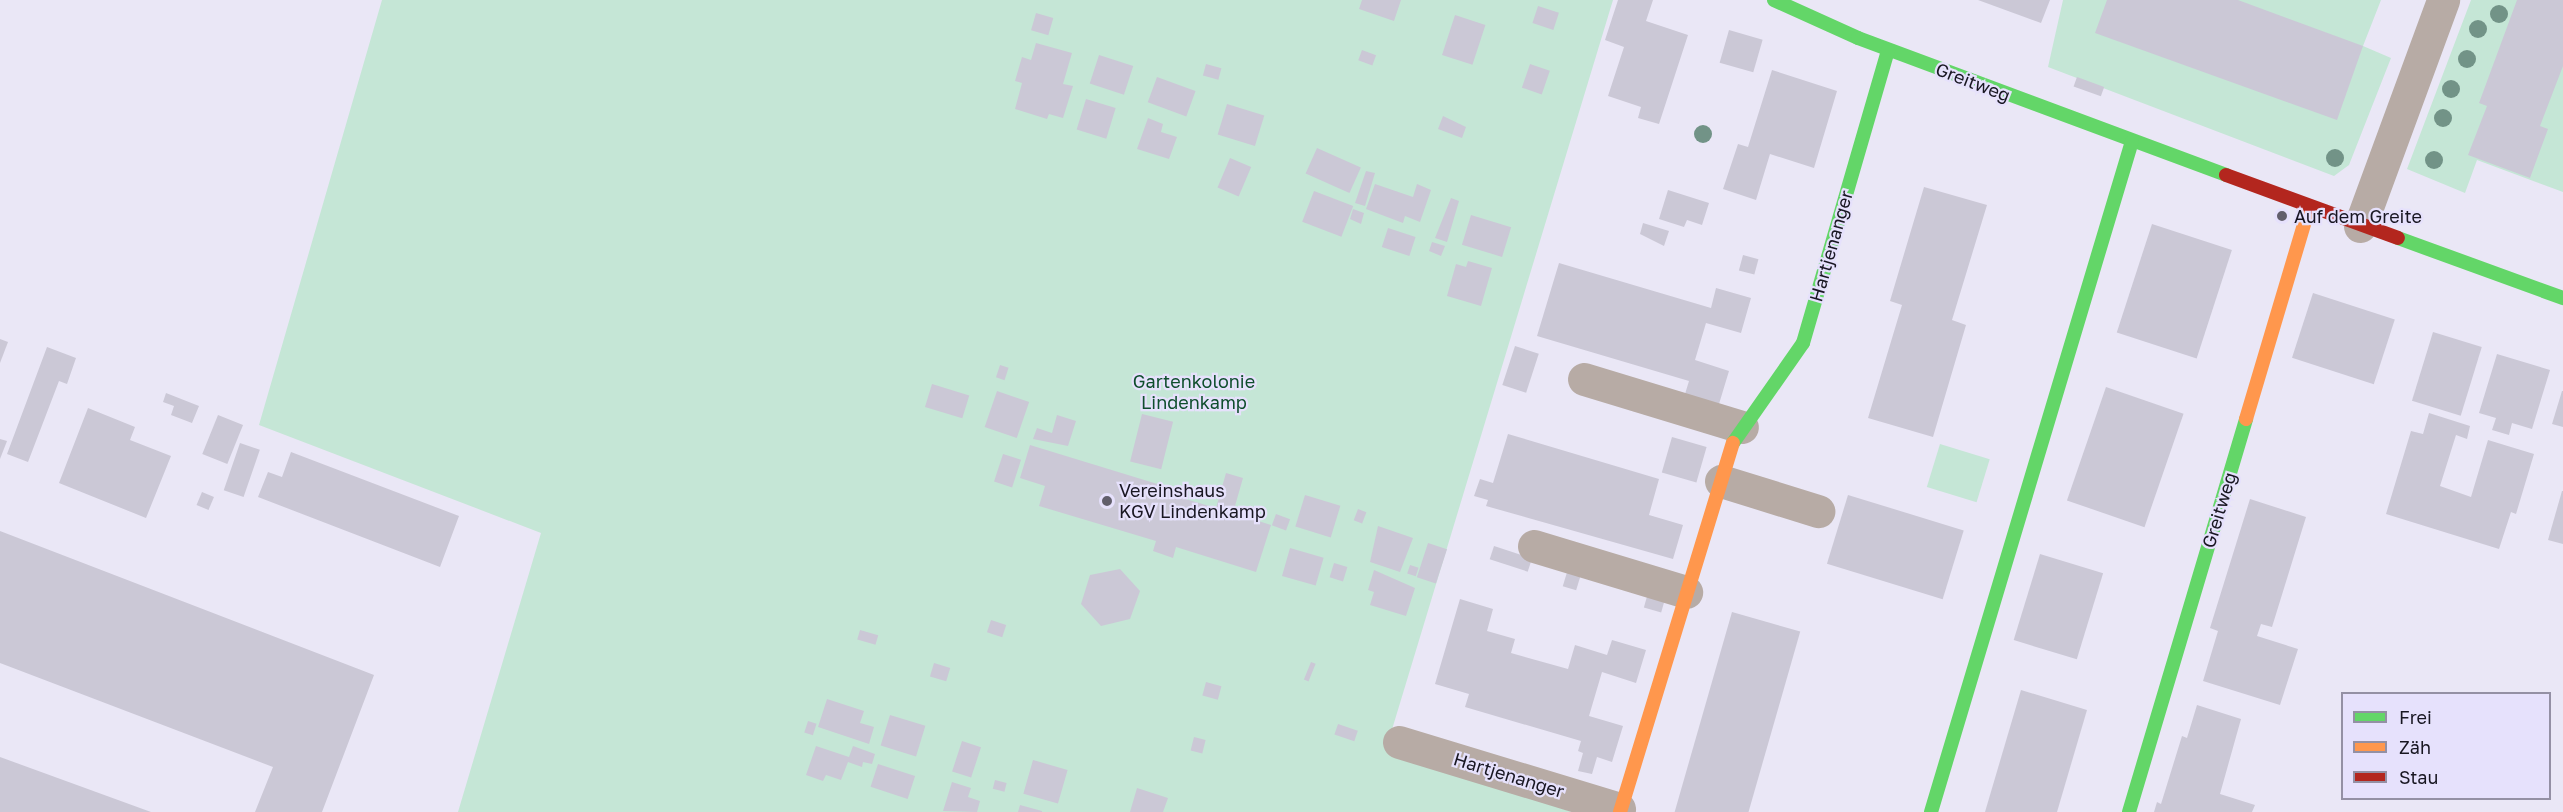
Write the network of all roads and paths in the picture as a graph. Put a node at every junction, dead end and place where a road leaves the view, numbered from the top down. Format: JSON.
{"nodes":[{"id":1,"x":1774,"y":0,"type":"edge"},
{"id":2,"x":2443,"y":0,"type":"edge"},
{"id":3,"x":1888,"y":50,"type":"junction"},
{"id":4,"x":2132,"y":141,"type":"junction"},
{"id":5,"x":2309,"y":207,"type":"junction"},
{"id":6,"x":2360,"y":226,"type":"junction"},
{"id":7,"x":2563,"y":298,"type":"edge"},
{"id":8,"x":1584,"y":379,"type":"dead end"},
{"id":9,"x":1742,"y":427,"type":"junction"},
{"id":10,"x":1721,"y":481,"type":"junction"},
{"id":11,"x":1818,"y":511,"type":"dead end"},
{"id":12,"x":1534,"y":546,"type":"dead end"},
{"id":13,"x":1686,"y":592,"type":"junction"},
{"id":14,"x":1399,"y":742,"type":"dead end"},
{"id":15,"x":1619,"y":810,"type":"edge"},
{"id":16,"x":1931,"y":812,"type":"edge"},
{"id":17,"x":2129,"y":812,"type":"edge"}],
"edges":[{"from":1,"to":3,"type":"street","name":"Greitweg"},
{"from":2,"to":6,"type":"street"},
{"from":3,"to":4,"type":"street","name":"Greitweg"},
{"from":3,"to":9,"type":"street","name":"Hartjenanger"},
{"from":4,"to":5,"type":"street","name":"Greitweg"},
{"from":4,"to":16,"type":"street"},
{"from":5,"to":6,"type":"street","name":"Greitweg"},
{"from":5,"to":17,"type":"street","name":"Greitweg"},
{"from":6,"to":7,"type":"street","name":"Greitweg"},
{"from":8,"to":9,"type":"street"},
{"from":9,"to":10,"type":"street","name":"Hartjenanger"},
{"from":10,"to":11,"type":"street"},
{"from":10,"to":13,"type":"street","name":"Hartjenanger"},
{"from":12,"to":13,"type":"street"},
{"from":13,"to":15,"type":"street","name":"Hartjenanger"},
{"from":14,"to":15,"type":"street","name":"Hartjenanger"}]}
